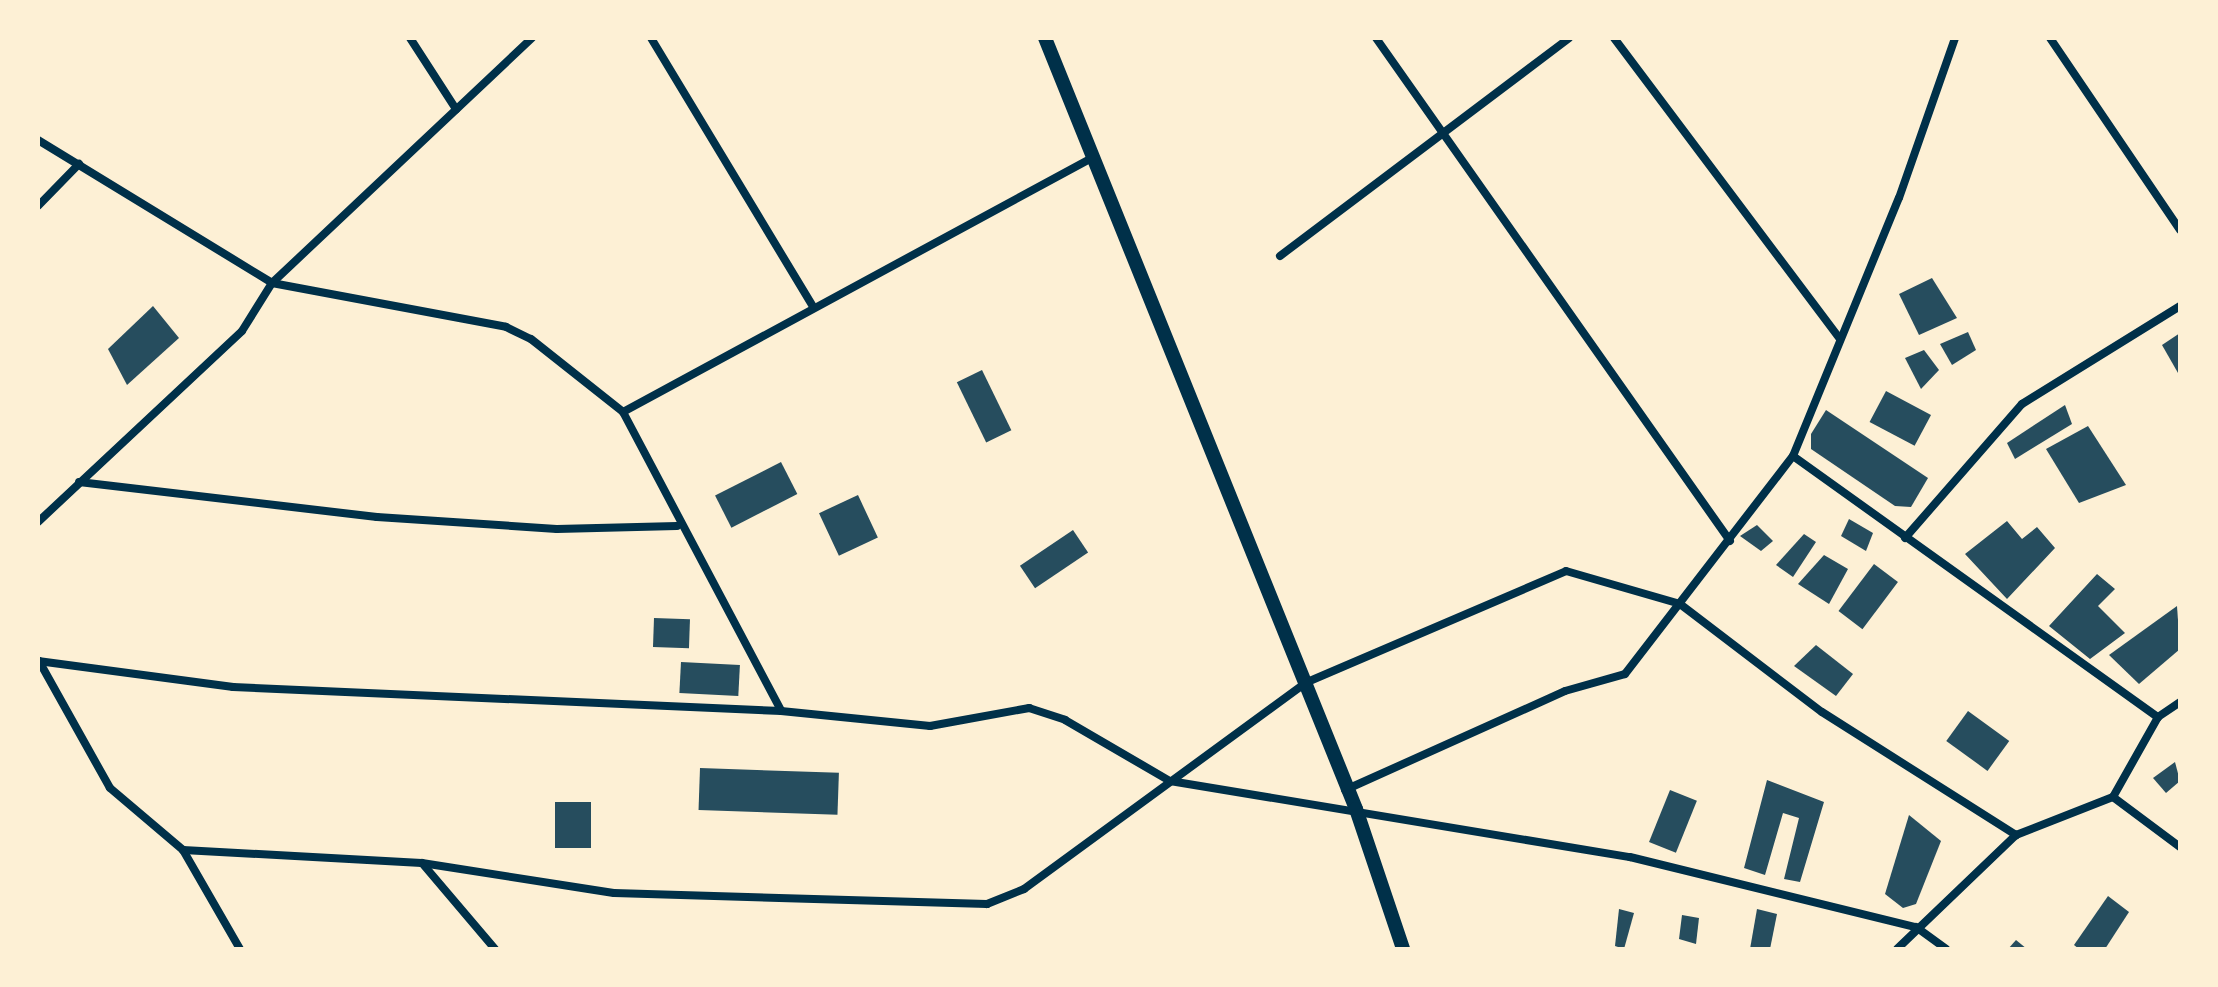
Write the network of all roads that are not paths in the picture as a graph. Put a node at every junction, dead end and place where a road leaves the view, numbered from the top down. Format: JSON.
{"nodes":[{"id":1,"x":410,"y":38,"type":"edge"},
{"id":2,"x":532,"y":38,"type":"edge"},
{"id":3,"x":651,"y":38,"type":"edge"},
{"id":4,"x":1045,"y":38,"type":"edge"},
{"id":5,"x":1376,"y":38,"type":"edge"},
{"id":6,"x":1569,"y":38,"type":"edge"},
{"id":7,"x":1614,"y":38,"type":"edge"},
{"id":8,"x":1955,"y":38,"type":"edge"},
{"id":9,"x":2050,"y":38,"type":"edge"},
{"id":10,"x":456,"y":109,"type":"junction"},
{"id":11,"x":1441,"y":135,"type":"junction"},
{"id":12,"x":38,"y":140,"type":"edge"},
{"id":13,"x":1088,"y":160,"type":"junction"},
{"id":14,"x":79,"y":164,"type":"junction"},
{"id":15,"x":38,"y":206,"type":"edge"},
{"id":16,"x":2180,"y":230,"type":"edge"},
{"id":17,"x":1280,"y":256,"type":"dead end"},
{"id":18,"x":272,"y":283,"type":"junction"},
{"id":19,"x":812,"y":305,"type":"junction"},
{"id":20,"x":2180,"y":306,"type":"edge"},
{"id":21,"x":1840,"y":339,"type":"junction"},
{"id":22,"x":623,"y":412,"type":"junction"},
{"id":23,"x":1793,"y":456,"type":"junction"},
{"id":24,"x":79,"y":482,"type":"junction"},
{"id":25,"x":38,"y":522,"type":"edge"},
{"id":26,"x":677,"y":526,"type":"junction"},
{"id":27,"x":1905,"y":538,"type":"junction"},
{"id":28,"x":1730,"y":541,"type":"junction"},
{"id":29,"x":1680,"y":604,"type":"junction"},
{"id":30,"x":38,"y":661,"type":"edge"},
{"id":31,"x":1305,"y":683,"type":"junction"},
{"id":32,"x":2180,"y":702,"type":"edge"},
{"id":33,"x":781,"y":711,"type":"junction"},
{"id":34,"x":2158,"y":717,"type":"junction"},
{"id":35,"x":1170,"y":781,"type":"junction"},
{"id":36,"x":1342,"y":791,"type":"junction"},
{"id":37,"x":2113,"y":797,"type":"junction"},
{"id":38,"x":1356,"y":809,"type":"junction"},
{"id":39,"x":2016,"y":835,"type":"junction"},
{"id":40,"x":2180,"y":847,"type":"edge"},
{"id":41,"x":183,"y":850,"type":"junction"},
{"id":42,"x":422,"y":863,"type":"junction"},
{"id":43,"x":1916,"y":927,"type":"junction"},
{"id":44,"x":240,"y":949,"type":"edge"},
{"id":45,"x":495,"y":949,"type":"edge"},
{"id":46,"x":1403,"y":949,"type":"edge"},
{"id":47,"x":1897,"y":949,"type":"edge"},
{"id":48,"x":1946,"y":949,"type":"edge"}],
"edges":[{"from":1,"to":10,"type":"street"},
{"from":2,"to":10,"type":"street"},
{"from":3,"to":19,"type":"street"},
{"from":4,"to":13,"type":"street"},
{"from":5,"to":11,"type":"street"},
{"from":6,"to":11,"type":"street"},
{"from":7,"to":21,"type":"street"},
{"from":8,"to":21,"type":"street"},
{"from":9,"to":16,"type":"street"},
{"from":10,"to":18,"type":"street"},
{"from":11,"to":17,"type":"street"},
{"from":11,"to":28,"type":"street"},
{"from":12,"to":14,"type":"street"},
{"from":13,"to":19,"type":"street"},
{"from":13,"to":31,"type":"street"},
{"from":14,"to":15,"type":"street"},
{"from":14,"to":18,"type":"street"},
{"from":18,"to":22,"type":"street"},
{"from":18,"to":24,"type":"street"},
{"from":19,"to":22,"type":"street"},
{"from":20,"to":27,"type":"street"},
{"from":21,"to":23,"type":"street"},
{"from":22,"to":26,"type":"street"},
{"from":23,"to":27,"type":"street"},
{"from":23,"to":28,"type":"street"},
{"from":24,"to":25,"type":"street"},
{"from":24,"to":26,"type":"street"},
{"from":26,"to":33,"type":"street"},
{"from":27,"to":34,"type":"street"},
{"from":28,"to":29,"type":"street"},
{"from":29,"to":31,"type":"street"},
{"from":29,"to":36,"type":"street"},
{"from":29,"to":39,"type":"street"},
{"from":30,"to":33,"type":"street"},
{"from":30,"to":41,"type":"street"},
{"from":31,"to":35,"type":"street"},
{"from":31,"to":36,"type":"street"},
{"from":32,"to":34,"type":"street"},
{"from":33,"to":35,"type":"street"},
{"from":34,"to":37,"type":"street"},
{"from":35,"to":38,"type":"street"},
{"from":35,"to":42,"type":"street"},
{"from":36,"to":38,"type":"street"},
{"from":37,"to":39,"type":"street"},
{"from":37,"to":40,"type":"street"},
{"from":38,"to":43,"type":"street"},
{"from":38,"to":46,"type":"street"},
{"from":39,"to":43,"type":"street"},
{"from":41,"to":42,"type":"street"},
{"from":41,"to":44,"type":"street"},
{"from":42,"to":45,"type":"street"},
{"from":43,"to":47,"type":"street"},
{"from":43,"to":48,"type":"street"}]}
